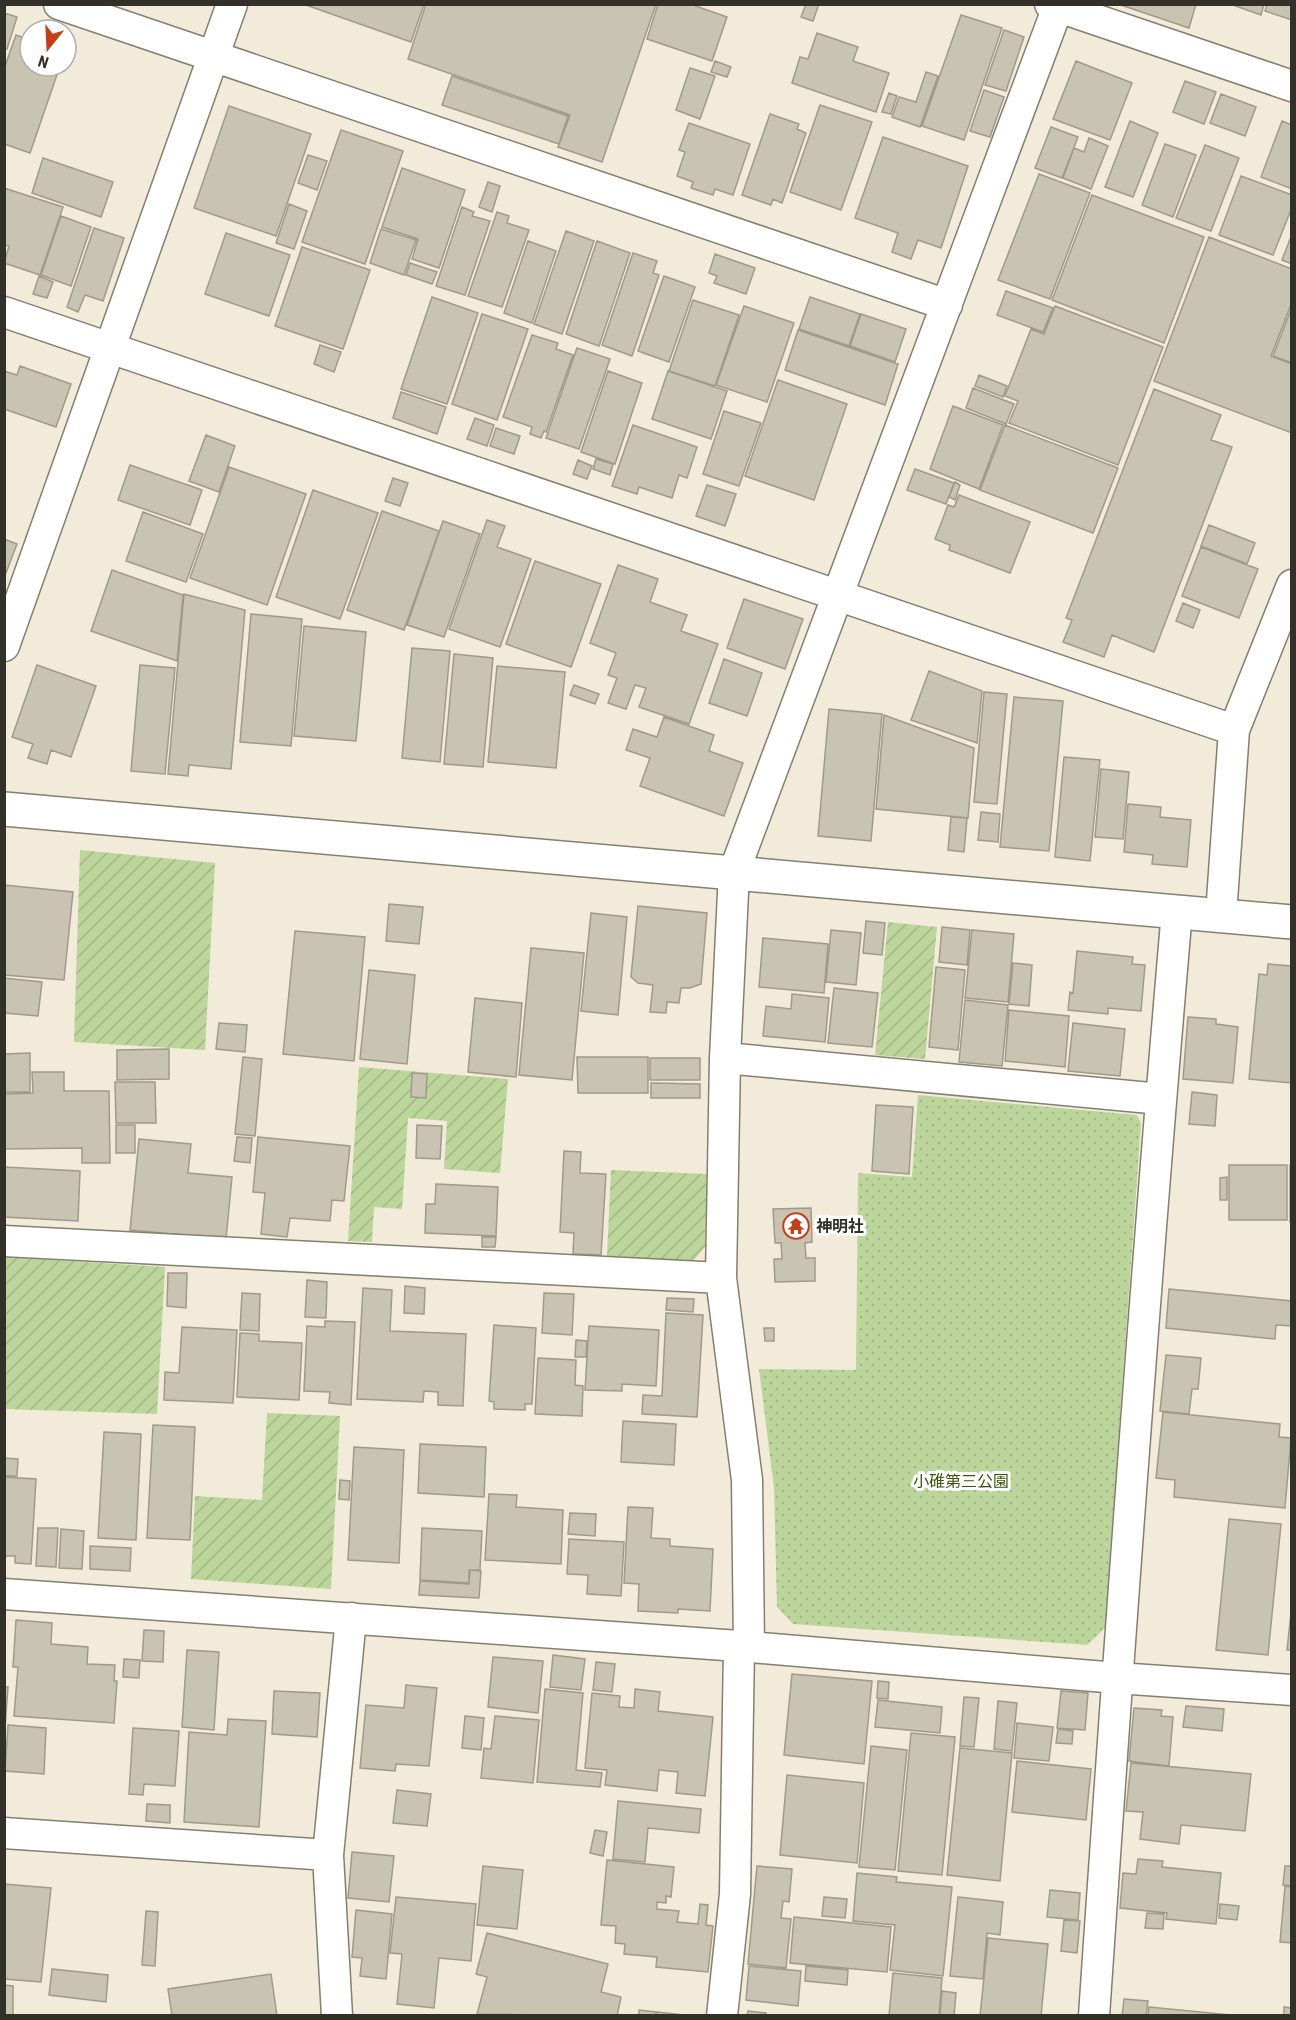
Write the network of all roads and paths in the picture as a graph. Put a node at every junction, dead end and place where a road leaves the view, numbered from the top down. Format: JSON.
{"nodes":[{"id":1,"x":59,"y":4,"type":"edge"},
{"id":2,"x":232,"y":4,"type":"edge"},
{"id":3,"x":1056,"y":5,"type":"edge"},
{"id":4,"x":214,"y":57,"type":"junction"},
{"id":5,"x":1292,"y":86,"type":"edge"},
{"id":6,"x":947,"y":305,"type":"junction"},
{"id":7,"x":4,"y":312,"type":"edge"},
{"id":8,"x":110,"y":348,"type":"junction"},
{"id":9,"x":1292,"y":585,"type":"edge"},
{"id":10,"x":838,"y":595,"type":"junction"},
{"id":11,"x":4,"y":646,"type":"edge"},
{"id":12,"x":1234,"y":730,"type":"junction"},
{"id":13,"x":4,"y":809,"type":"edge"},
{"id":14,"x":734,"y":872,"type":"junction"},
{"id":15,"x":1177,"y":911,"type":"junction"},
{"id":16,"x":1221,"y":915,"type":"junction"},
{"id":17,"x":1292,"y":922,"type":"edge"},
{"id":18,"x":725,"y":1058,"type":"junction"},
{"id":19,"x":1161,"y":1099,"type":"junction"},
{"id":20,"x":4,"y":1241,"type":"edge"},
{"id":21,"x":721,"y":1278,"type":"junction"},
{"id":22,"x":4,"y":1594,"type":"edge"},
{"id":23,"x":351,"y":1618,"type":"junction"},
{"id":24,"x":744,"y":1647,"type":"junction"},
{"id":25,"x":1117,"y":1678,"type":"junction"},
{"id":26,"x":1292,"y":1690,"type":"edge"},
{"id":27,"x":4,"y":1833,"type":"edge"},
{"id":28,"x":328,"y":1855,"type":"junction"},
{"id":29,"x":337,"y":2016,"type":"edge"},
{"id":30,"x":722,"y":2016,"type":"edge"},
{"id":31,"x":1094,"y":2016,"type":"edge"}],
"edges":[{"from":1,"to":4,"type":"street"},
{"from":2,"to":4,"type":"street"},
{"from":3,"to":5,"type":"street"},
{"from":3,"to":6,"type":"street"},
{"from":4,"to":6,"type":"street"},
{"from":4,"to":8,"type":"street"},
{"from":6,"to":10,"type":"street"},
{"from":7,"to":8,"type":"street"},
{"from":8,"to":10,"type":"street"},
{"from":8,"to":11,"type":"street"},
{"from":9,"to":12,"type":"street"},
{"from":10,"to":12,"type":"street"},
{"from":10,"to":14,"type":"street"},
{"from":12,"to":16,"type":"street"},
{"from":13,"to":14,"type":"street"},
{"from":14,"to":15,"type":"street"},
{"from":14,"to":18,"type":"street"},
{"from":15,"to":16,"type":"street"},
{"from":15,"to":19,"type":"street"},
{"from":16,"to":17,"type":"street"},
{"from":18,"to":19,"type":"street"},
{"from":18,"to":21,"type":"street"},
{"from":19,"to":25,"type":"street"},
{"from":20,"to":21,"type":"street"},
{"from":21,"to":24,"type":"street"},
{"from":22,"to":23,"type":"street"},
{"from":23,"to":24,"type":"street"},
{"from":23,"to":28,"type":"street"},
{"from":24,"to":25,"type":"street"},
{"from":24,"to":30,"type":"street"},
{"from":25,"to":26,"type":"street"},
{"from":25,"to":31,"type":"street"},
{"from":27,"to":28,"type":"street"},
{"from":28,"to":29,"type":"street"}]}
